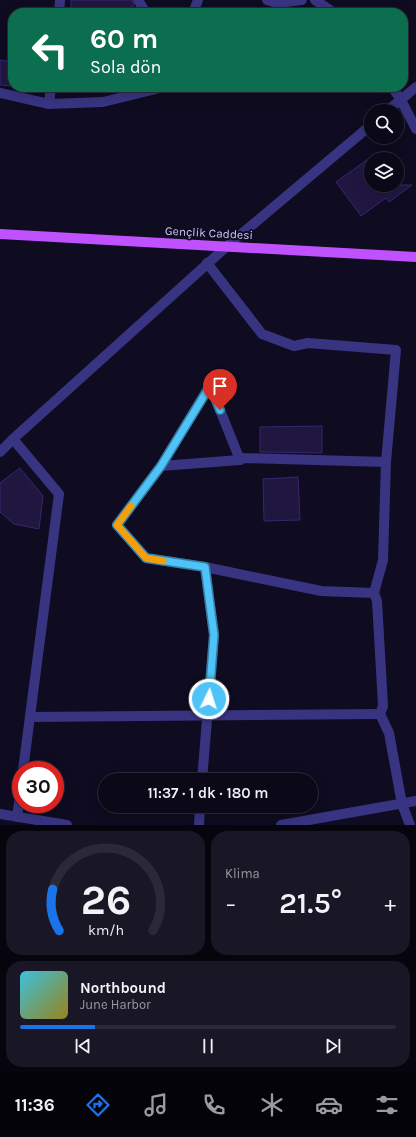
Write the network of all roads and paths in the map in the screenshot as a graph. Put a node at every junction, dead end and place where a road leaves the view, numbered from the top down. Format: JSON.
{"nodes":[{"id":1,"x":268,"y":0,"type":"edge"},
{"id":2,"x":302,"y":0,"type":"edge"},
{"id":3,"x":315,"y":0,"type":"edge"},
{"id":4,"x":327,"y":8,"type":"edge"},
{"id":5,"x":416,"y":87,"type":"edge"},
{"id":6,"x":50,"y":92,"type":"edge"},
{"id":7,"x":144,"y":92,"type":"edge"},
{"id":8,"x":395,"y":92,"type":"edge"},
{"id":9,"x":0,"y":94,"type":"edge"},
{"id":10,"x":400,"y":100,"type":"junction"},
{"id":11,"x":49,"y":104,"type":"junction"},
{"id":12,"x":395,"y":104,"type":"edge"},
{"id":13,"x":416,"y":129,"type":"edge"},
{"id":14,"x":364,"y":131,"type":"edge"},
{"id":15,"x":0,"y":234,"type":"edge"},
{"id":16,"x":226,"y":247,"type":"junction"},
{"id":17,"x":416,"y":257,"type":"edge"},
{"id":18,"x":207,"y":263,"type":"junction"},
{"id":19,"x":13,"y":439,"type":"junction"},
{"id":20,"x":0,"y":452,"type":"edge"},
{"id":21,"x":240,"y":460,"type":"junction"},
{"id":22,"x":386,"y":462,"type":"junction"},
{"id":23,"x":161,"y":466,"type":"junction"},
{"id":24,"x":205,"y":567,"type":"junction"},
{"id":25,"x":374,"y":593,"type":"junction"},
{"id":26,"x":208,"y":714,"type":"junction"},
{"id":27,"x":380,"y":714,"type":"junction"},
{"id":28,"x":30,"y":717,"type":"junction"},
{"id":29,"x":25,"y":761,"type":"edge"},
{"id":30,"x":203,"y":773,"type":"edge"},
{"id":31,"x":416,"y":801,"type":"edge"},
{"id":32,"x":402,"y":804,"type":"junction"},
{"id":33,"x":18,"y":813,"type":"edge"},
{"id":34,"x":200,"y":813,"type":"edge"},
{"id":35,"x":0,"y":814,"type":"edge"},
{"id":36,"x":17,"y":817,"type":"junction"},
{"id":37,"x":67,"y":825,"type":"edge"},
{"id":38,"x":199,"y":825,"type":"edge"},
{"id":39,"x":281,"y":825,"type":"edge"},
{"id":40,"x":410,"y":825,"type":"edge"}],
"edges":[{"from":1,"to":2,"type":"street"},
{"from":3,"to":4,"type":"street"},
{"from":5,"to":10,"type":"street"},
{"from":6,"to":11,"type":"street"},
{"from":7,"to":11,"type":"street"},
{"from":8,"to":10,"type":"street"},
{"from":9,"to":11,"type":"street"},
{"from":10,"to":12,"type":"street"},
{"from":10,"to":13,"type":"street"},
{"from":14,"to":16,"type":"street"},
{"from":15,"to":16,"type":"main road","name":"Gençlik Caddesi"},
{"from":16,"to":17,"type":"main road","name":"Gençlik Caddesi"},
{"from":16,"to":18,"type":"street"},
{"from":18,"to":19,"type":"street"},
{"from":18,"to":22,"type":"street"},
{"from":19,"to":20,"type":"street"},
{"from":19,"to":28,"type":"street"},
{"from":21,"to":22,"type":"street"},
{"from":21,"to":23,"type":"street"},
{"from":21,"to":23,"type":"street"},
{"from":22,"to":25,"type":"street"},
{"from":23,"to":24,"type":"street"},
{"from":24,"to":25,"type":"street"},
{"from":24,"to":26,"type":"street"},
{"from":25,"to":27,"type":"street"},
{"from":26,"to":27,"type":"street"},
{"from":26,"to":28,"type":"street"},
{"from":26,"to":30,"type":"street"},
{"from":27,"to":32,"type":"street"},
{"from":28,"to":29,"type":"street"},
{"from":31,"to":32,"type":"street"},
{"from":32,"to":39,"type":"street"},
{"from":32,"to":40,"type":"street"},
{"from":33,"to":36,"type":"street"},
{"from":34,"to":38,"type":"street"},
{"from":35,"to":36,"type":"street"},
{"from":36,"to":37,"type":"street"}]}
